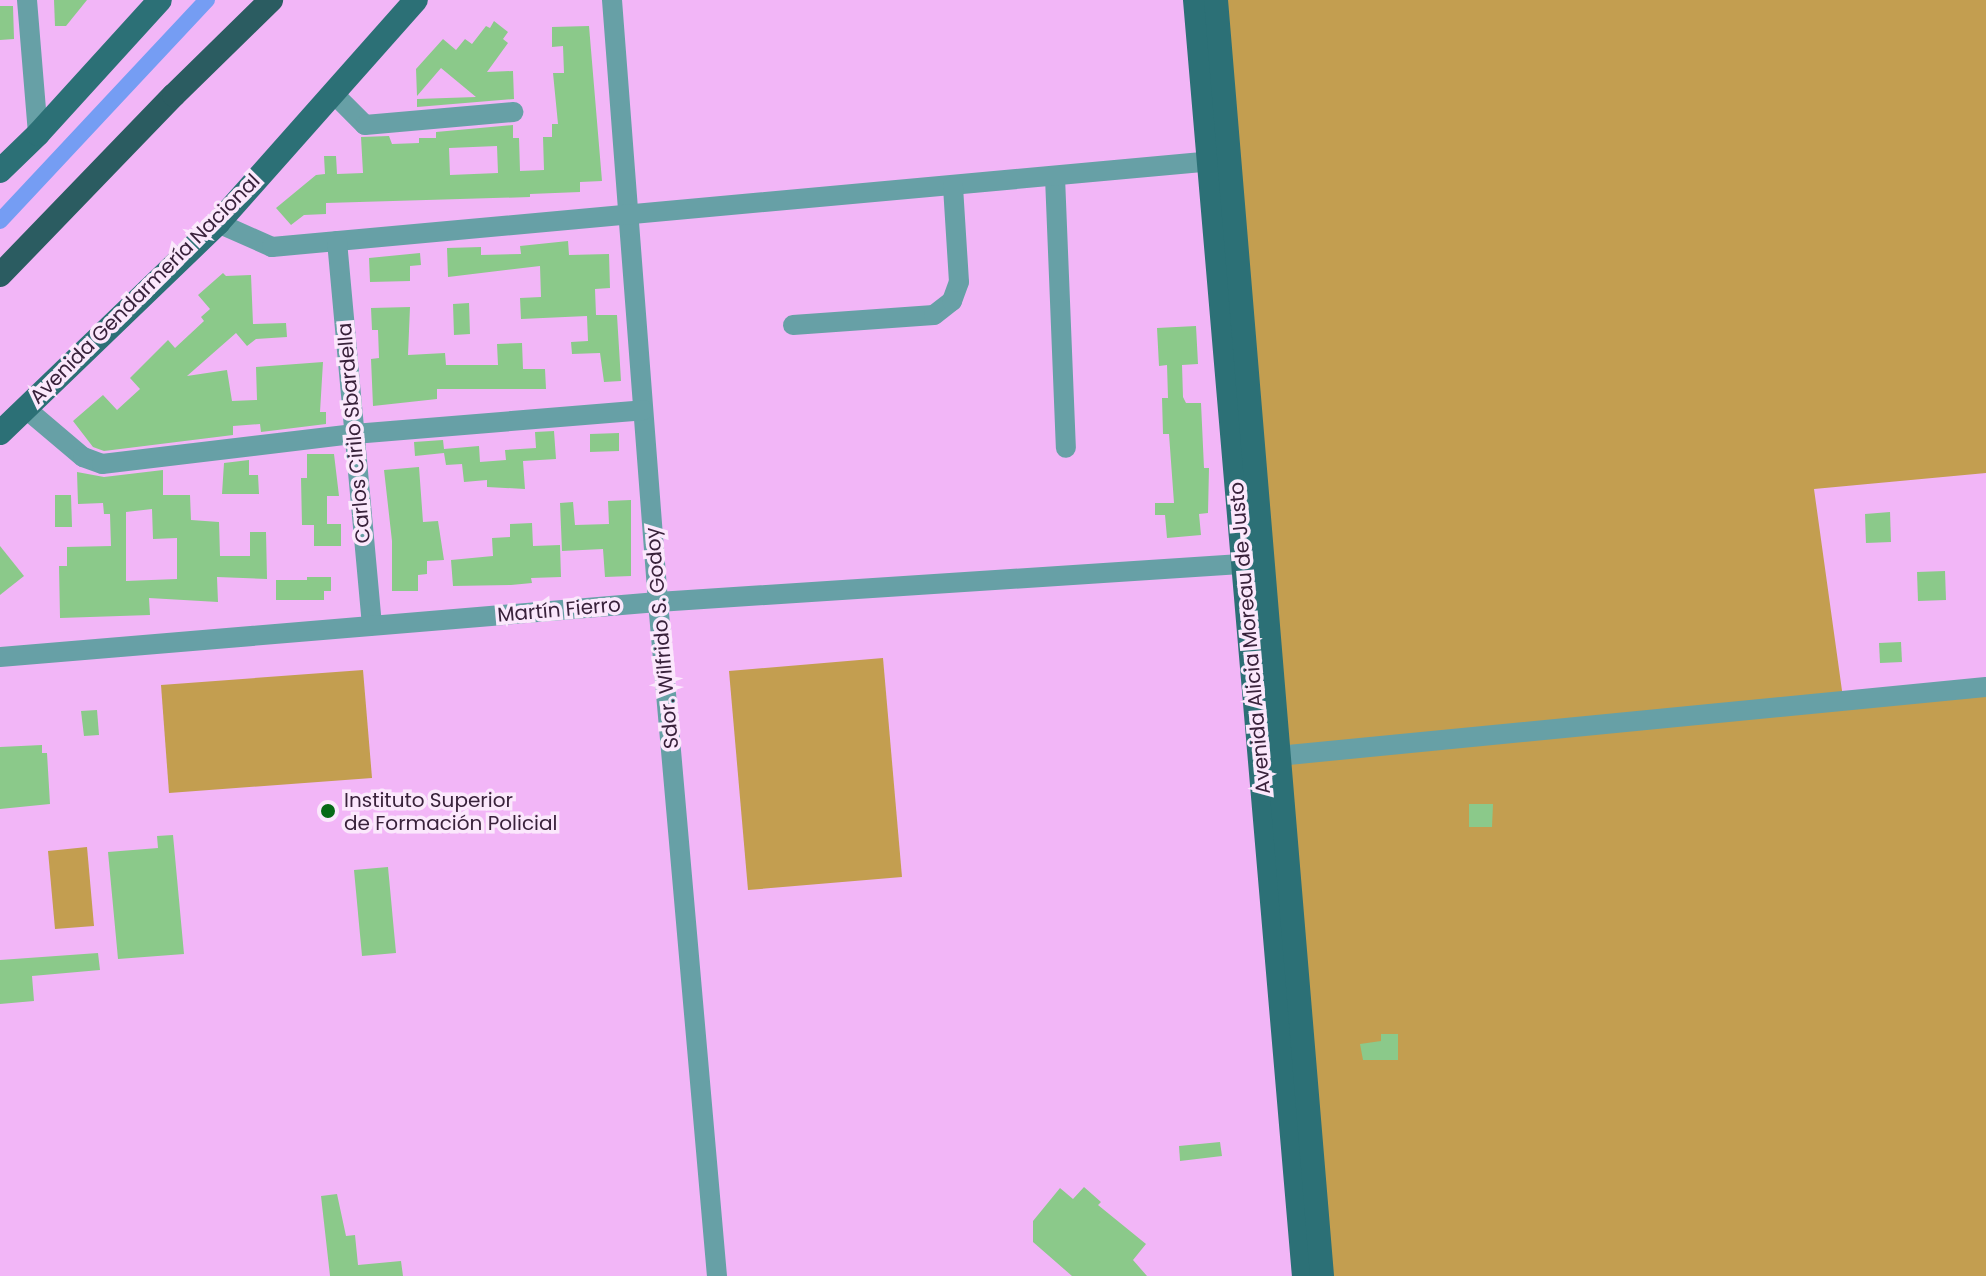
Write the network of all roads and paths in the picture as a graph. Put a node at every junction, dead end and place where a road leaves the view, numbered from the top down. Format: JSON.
{"nodes":[{"id":1,"x":27,"y":0,"type":"edge"},
{"id":2,"x":160,"y":0,"type":"edge"},
{"id":3,"x":271,"y":0,"type":"edge"},
{"id":4,"x":416,"y":0,"type":"edge"},
{"id":5,"x":612,"y":0,"type":"edge"},
{"id":6,"x":1195,"y":0,"type":"edge"},
{"id":7,"x":1216,"y":0,"type":"edge"},
{"id":8,"x":333,"y":93,"type":"junction"},
{"id":9,"x":513,"y":112,"type":"dead end"},
{"id":10,"x":38,"y":134,"type":"junction"},
{"id":11,"x":1219,"y":161,"type":"junction"},
{"id":12,"x":0,"y":171,"type":"edge"},
{"id":13,"x":1055,"y":177,"type":"junction"},
{"id":14,"x":953,"y":186,"type":"junction"},
{"id":15,"x":626,"y":215,"type":"junction"},
{"id":16,"x":218,"y":223,"type":"junction"},
{"id":17,"x":337,"y":241,"type":"junction"},
{"id":18,"x":0,"y":275,"type":"edge"},
{"id":19,"x":793,"y":325,"type":"dead end"},
{"id":20,"x":25,"y":408,"type":"junction"},
{"id":21,"x":643,"y":410,"type":"junction"},
{"id":22,"x":0,"y":433,"type":"edge"},
{"id":23,"x":354,"y":434,"type":"junction"},
{"id":24,"x":1066,"y":448,"type":"dead end"},
{"id":25,"x":1253,"y":563,"type":"junction"},
{"id":26,"x":658,"y":602,"type":"junction"},
{"id":27,"x":372,"y":625,"type":"junction"},
{"id":28,"x":0,"y":657,"type":"edge"},
{"id":29,"x":1986,"y":687,"type":"edge"},
{"id":30,"x":1278,"y":756,"type":"junction"},
{"id":31,"x":717,"y":1276,"type":"edge"},
{"id":32,"x":1304,"y":1276,"type":"edge"},
{"id":33,"x":1322,"y":1276,"type":"edge"}],
"edges":[{"from":1,"to":10,"type":"street"},
{"from":2,"to":10,"type":"main road"},
{"from":3,"to":18,"type":"highway"},
{"from":4,"to":8,"type":"main road","name":"Avenida Gendarmería Nacional"},
{"from":5,"to":15,"type":"street","name":"Sdor. Wilfrido S. Godoy"},
{"from":6,"to":11,"type":"main road","name":"Avenida Alicia Moreau de Justo"},
{"from":7,"to":11,"type":"main road","name":"Avenida Alicia Moreau de Justo"},
{"from":8,"to":9,"type":"street"},
{"from":8,"to":16,"type":"main road","name":"Avenida Gendarmería Nacional"},
{"from":10,"to":12,"type":"main road"},
{"from":11,"to":13,"type":"street"},
{"from":11,"to":25,"type":"main road","name":"Avenida Alicia Moreau de Justo"},
{"from":13,"to":14,"type":"street"},
{"from":13,"to":24,"type":"street"},
{"from":14,"to":15,"type":"street"},
{"from":14,"to":19,"type":"street"},
{"from":15,"to":17,"type":"street"},
{"from":15,"to":21,"type":"street","name":"Sdor. Wilfrido S. Godoy"},
{"from":16,"to":17,"type":"street"},
{"from":16,"to":20,"type":"main road","name":"Avenida Gendarmería Nacional"},
{"from":17,"to":23,"type":"street","name":"Carlos Cirilo Sbardella"},
{"from":20,"to":22,"type":"main road","name":"Avenida Gendarmería Nacional"},
{"from":20,"to":23,"type":"street"},
{"from":21,"to":23,"type":"street"},
{"from":21,"to":26,"type":"street","name":"Sdor. Wilfrido S. Godoy"},
{"from":23,"to":27,"type":"street","name":"Carlos Cirilo Sbardella"},
{"from":25,"to":26,"type":"street","name":"Martín Fierro"},
{"from":25,"to":30,"type":"main road","name":"Avenida Alicia Moreau de Justo"},
{"from":25,"to":32,"type":"main road","name":"Avenida Alicia Moreau de Justo"},
{"from":26,"to":27,"type":"street","name":"Martín Fierro"},
{"from":26,"to":31,"type":"street","name":"Sdor. Wilfrido S. Godoy"},
{"from":27,"to":28,"type":"street","name":"Martín Fierro"},
{"from":29,"to":30,"type":"street"},
{"from":30,"to":33,"type":"main road","name":"Avenida Alicia Moreau de Justo"}]}
